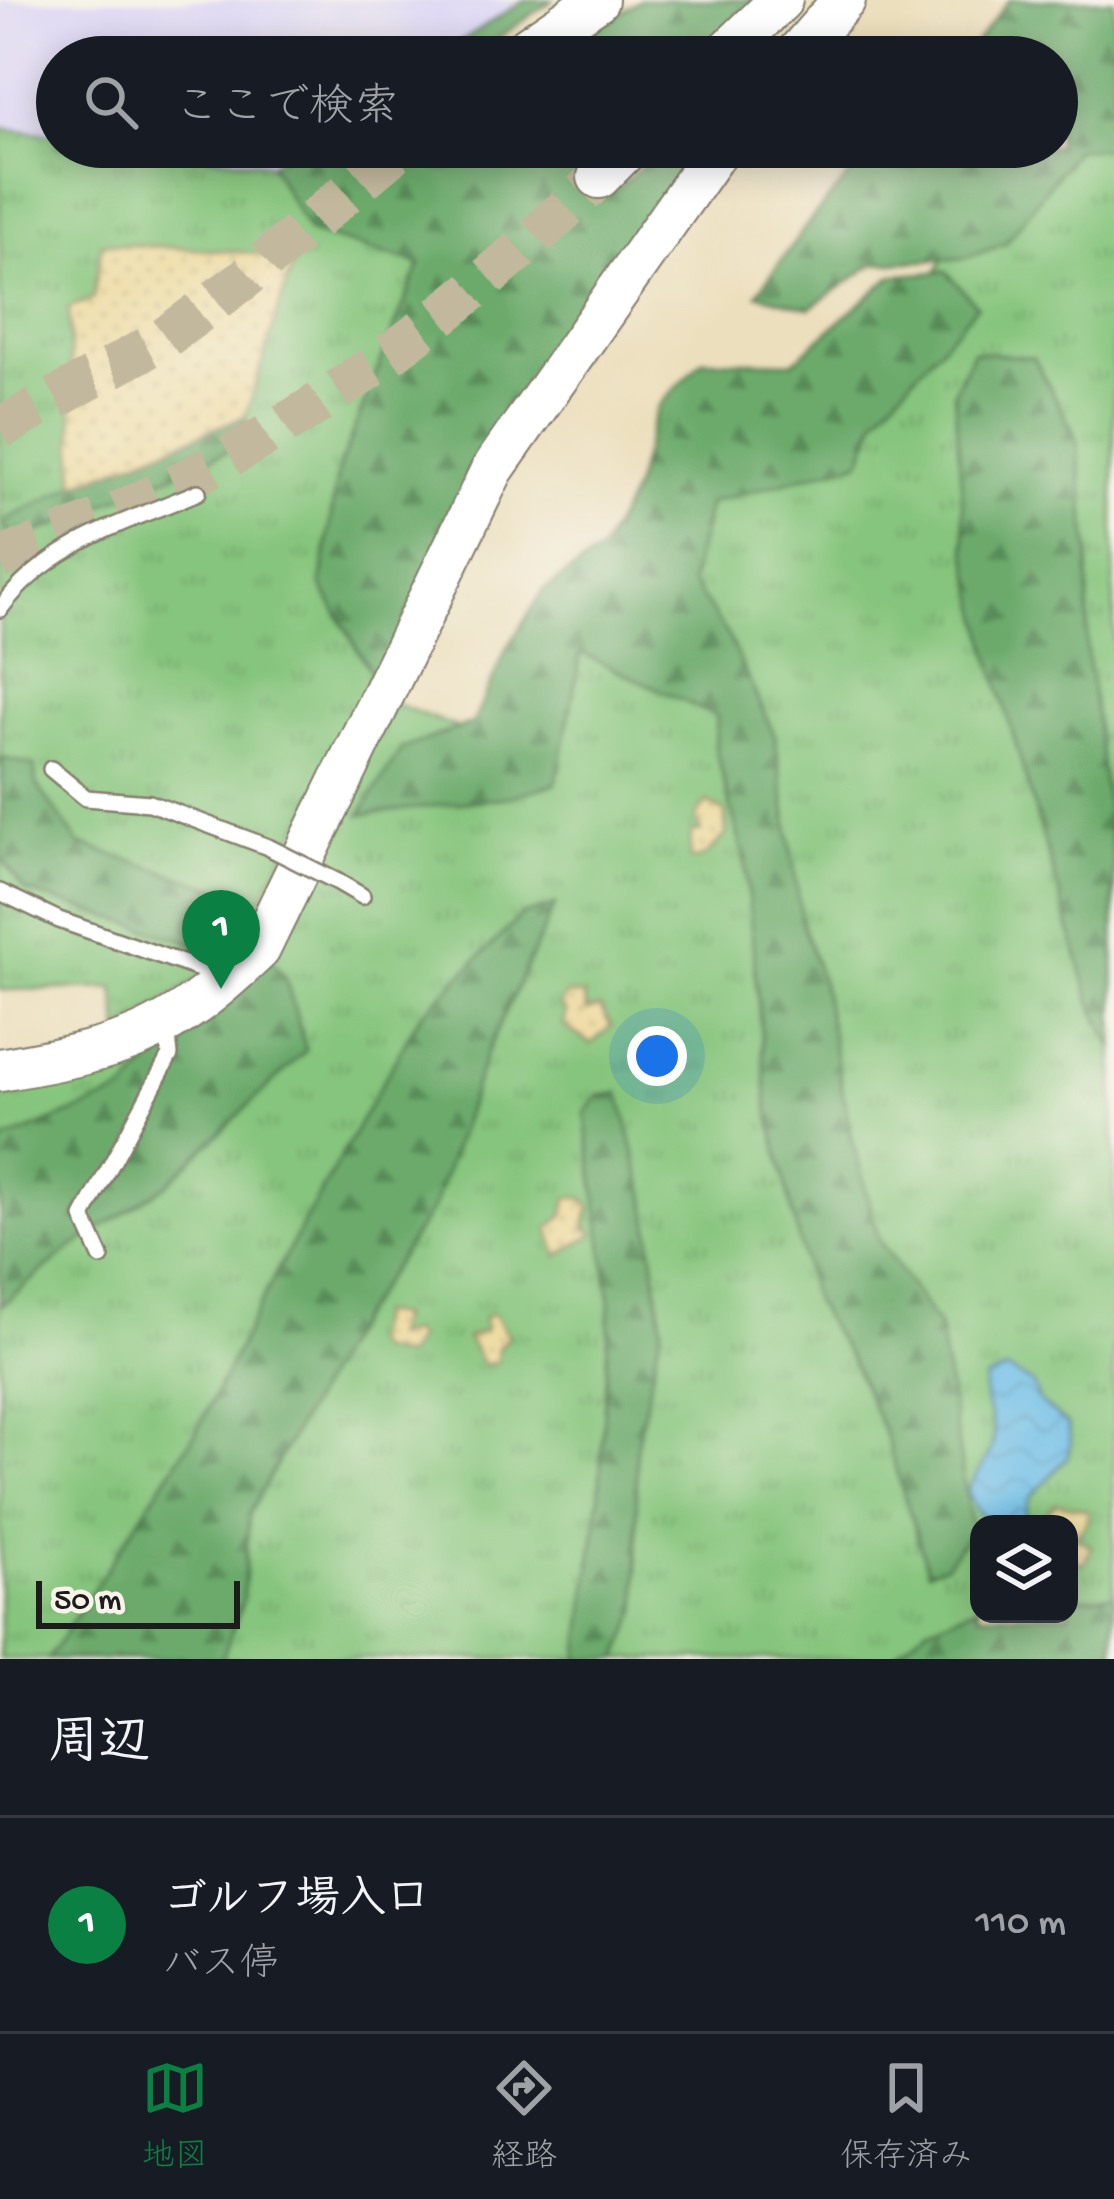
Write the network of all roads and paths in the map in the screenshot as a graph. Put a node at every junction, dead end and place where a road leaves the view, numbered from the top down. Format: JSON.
{"nodes":[{"id":1,"x":597,"y":0,"type":"edge"},
{"id":2,"x":781,"y":0,"type":"edge"},
{"id":3,"x":844,"y":0,"type":"edge"},
{"id":4,"x":545,"y":36,"type":"edge"},
{"id":5,"x":744,"y":36,"type":"edge"},
{"id":6,"x":812,"y":36,"type":"edge"},
{"id":7,"x":608,"y":168,"type":"edge"},
{"id":8,"x":704,"y":168,"type":"edge"},
{"id":9,"x":599,"y":177,"type":"tunnel mouth"},
{"id":10,"x":198,"y":492,"type":"dead end"},
{"id":11,"x":0,"y":608,"type":"edge"},
{"id":12,"x":51,"y":769,"type":"dead end"},
{"id":13,"x":0,"y":892,"type":"edge"},
{"id":14,"x":362,"y":896,"type":"dead end"},
{"id":15,"x":227,"y":979,"type":"junction"},
{"id":16,"x":167,"y":1024,"type":"junction"},
{"id":17,"x":0,"y":1070,"type":"edge"},
{"id":18,"x":101,"y":1257,"type":"dead end"}],
"edges":[{"from":1,"to":4,"type":"street"},
{"from":2,"to":5,"type":"street"},
{"from":3,"to":6,"type":"street"},
{"from":7,"to":9,"type":"street"},
{"from":8,"to":15,"type":"street"},
{"from":10,"to":11,"type":"lane"},
{"from":12,"to":14,"type":"lane","bridge":true},
{"from":13,"to":15,"type":"lane"},
{"from":15,"to":16,"type":"street"},
{"from":16,"to":17,"type":"street"},
{"from":16,"to":18,"type":"lane"}]}
